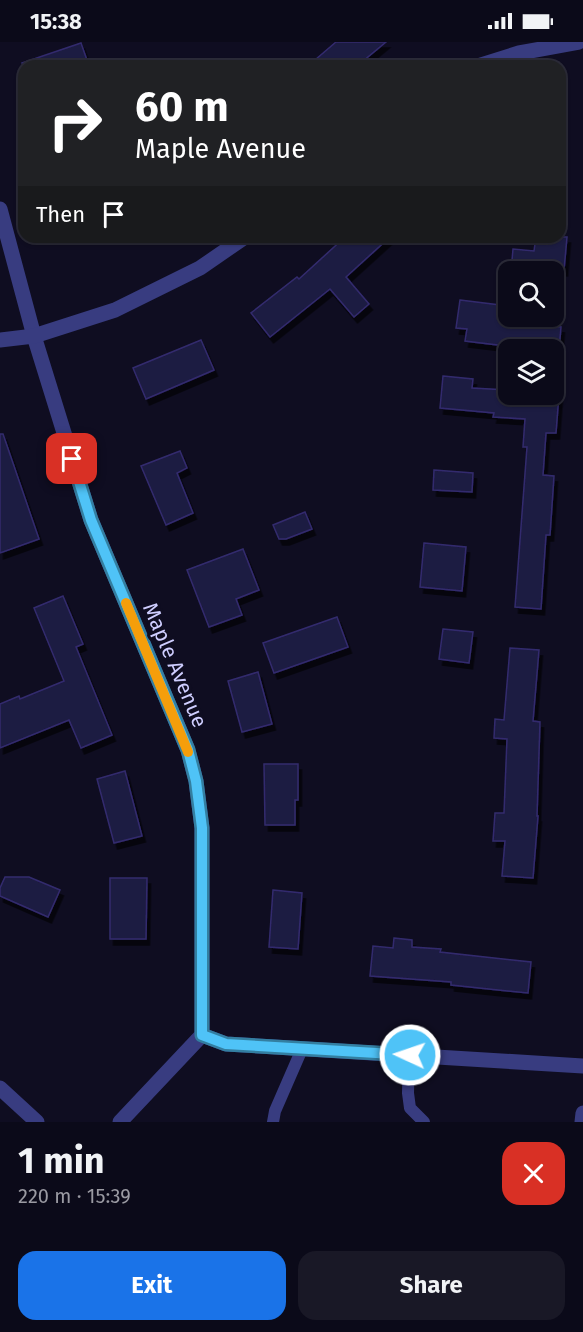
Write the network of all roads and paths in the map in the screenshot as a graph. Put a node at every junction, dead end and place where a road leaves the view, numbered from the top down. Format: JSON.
{"nodes":[{"id":1,"x":579,"y":42,"type":"edge"},
{"id":2,"x":497,"y":60,"type":"edge"},
{"id":3,"x":0,"y":209,"type":"edge"},
{"id":4,"x":236,"y":243,"type":"edge"},
{"id":5,"x":34,"y":336,"type":"junction"},
{"id":6,"x":0,"y":340,"type":"edge"},
{"id":7,"x":202,"y":1035,"type":"junction"},
{"id":8,"x":302,"y":1049,"type":"junction"},
{"id":9,"x":410,"y":1055,"type":"junction"},
{"id":10,"x":583,"y":1066,"type":"edge"},
{"id":11,"x":0,"y":1089,"type":"edge"},
{"id":12,"x":583,"y":1113,"type":"edge"},
{"id":13,"x":37,"y":1122,"type":"edge"},
{"id":14,"x":120,"y":1122,"type":"edge"},
{"id":15,"x":273,"y":1122,"type":"edge"},
{"id":16,"x":423,"y":1122,"type":"edge"},
{"id":17,"x":582,"y":1122,"type":"edge"}],
"edges":[{"from":1,"to":2,"type":"street"},
{"from":3,"to":5,"type":"street","name":"Maple Avenue"},
{"from":4,"to":5,"type":"street"},
{"from":5,"to":6,"type":"street"},
{"from":5,"to":7,"type":"street","name":"Maple Avenue"},
{"from":7,"to":8,"type":"street"},
{"from":7,"to":14,"type":"street"},
{"from":8,"to":9,"type":"street"},
{"from":8,"to":15,"type":"lane"},
{"from":9,"to":10,"type":"street"},
{"from":9,"to":16,"type":"lane"},
{"from":11,"to":13,"type":"street"},
{"from":12,"to":17,"type":"street"}]}
